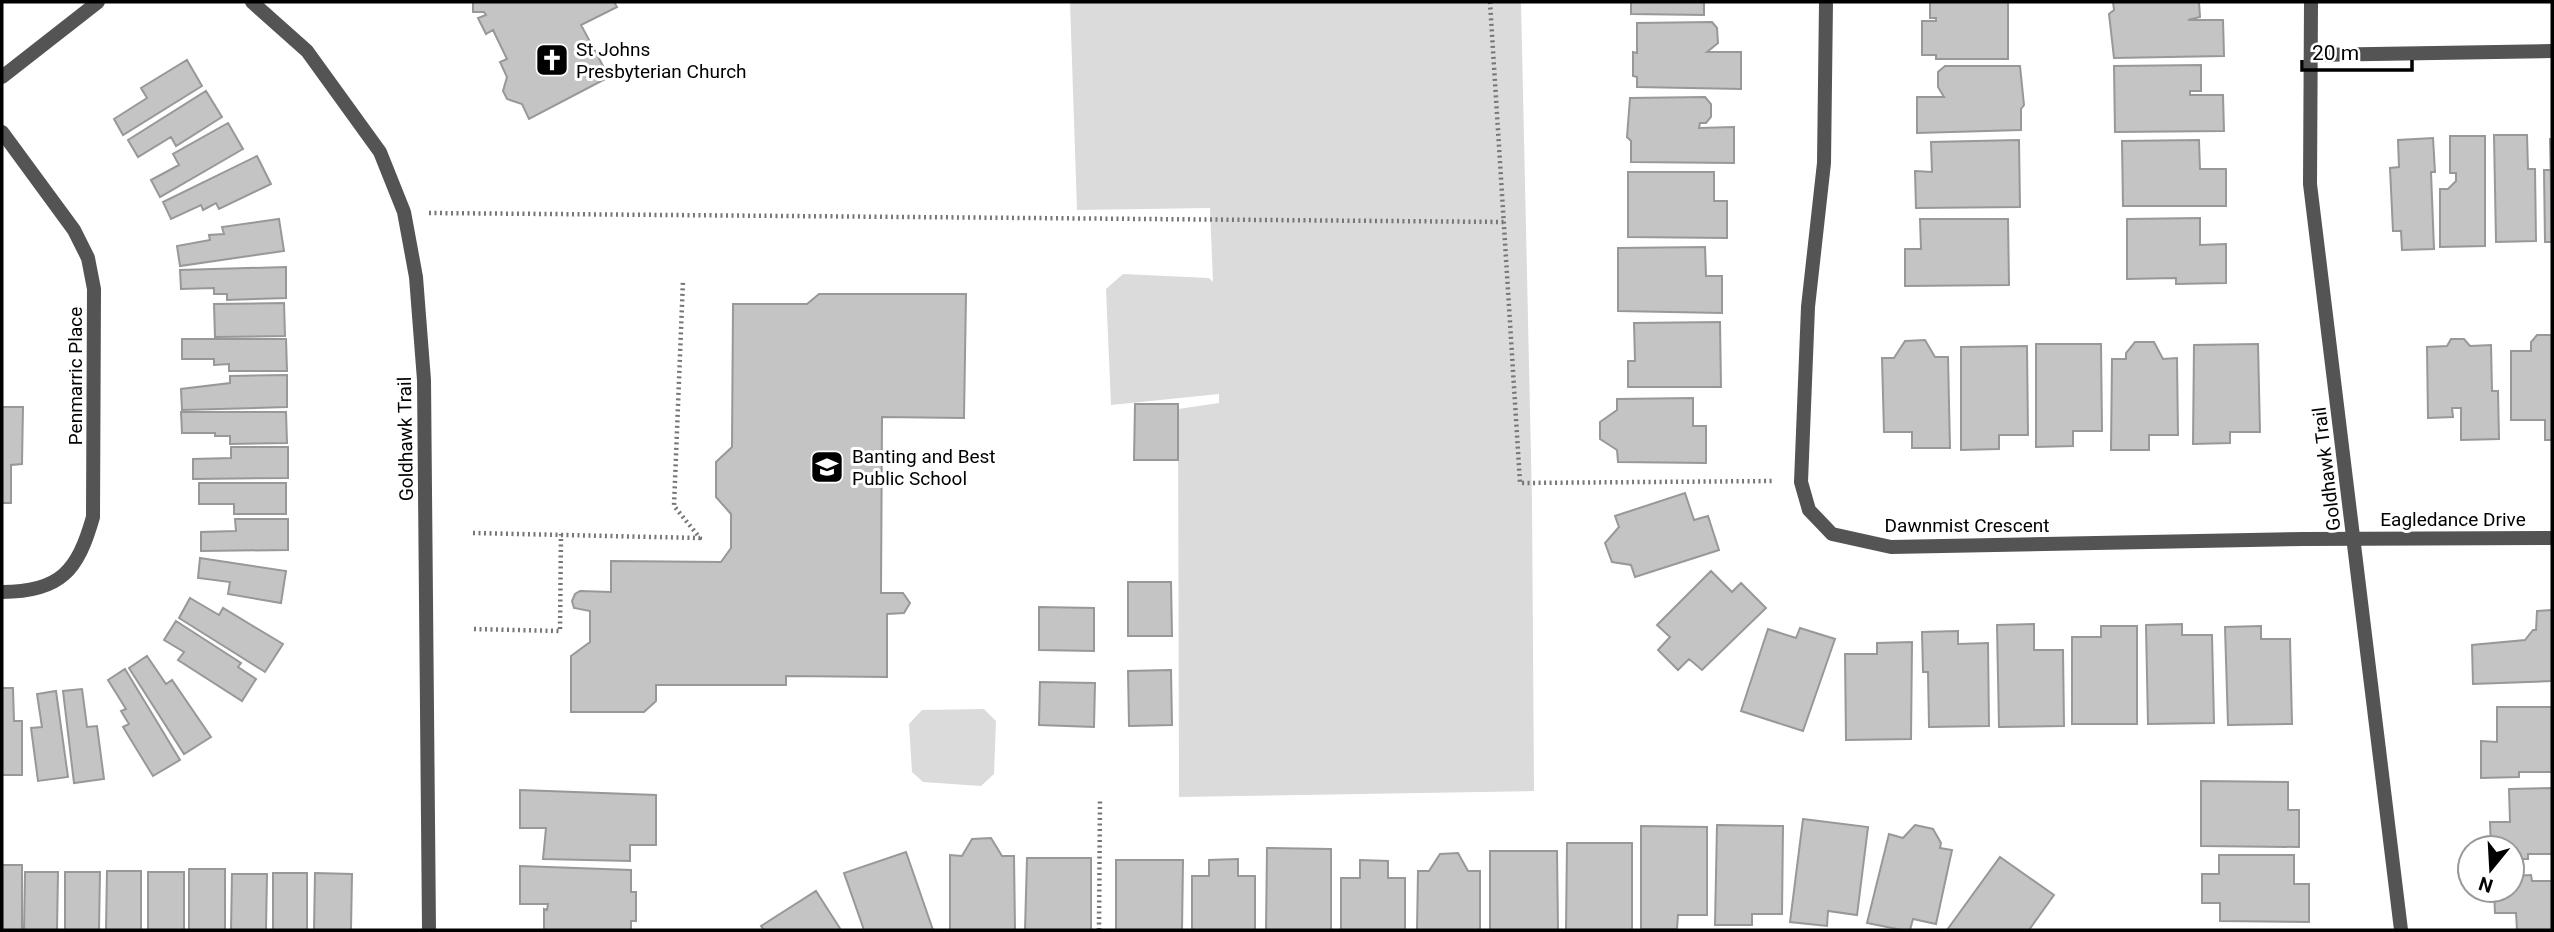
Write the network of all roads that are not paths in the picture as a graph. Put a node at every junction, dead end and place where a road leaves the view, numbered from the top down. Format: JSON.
{"nodes":[{"id":1,"x":98,"y":2,"type":"edge"},
{"id":2,"x":252,"y":2,"type":"edge"},
{"id":3,"x":1826,"y":2,"type":"edge"},
{"id":4,"x":2311,"y":2,"type":"edge"},
{"id":5,"x":2552,"y":51,"type":"edge"},
{"id":6,"x":2312,"y":55,"type":"junction"},
{"id":7,"x":2,"y":77,"type":"edge"},
{"id":8,"x":2,"y":132,"type":"edge"},
{"id":9,"x":2552,"y":538,"type":"edge"},
{"id":10,"x":2354,"y":539,"type":"junction"},
{"id":11,"x":2,"y":592,"type":"edge"},
{"id":12,"x":429,"y":930,"type":"edge"},
{"id":13,"x":2401,"y":930,"type":"edge"}],
"edges":[{"from":1,"to":7,"type":"street"},
{"from":2,"to":12,"type":"street","name":"Goldhawk Trail"},
{"from":3,"to":10,"type":"street","name":"Dawnmist Crescent"},
{"from":4,"to":6,"type":"street","name":"Goldhawk Trail"},
{"from":5,"to":6,"type":"street"},
{"from":6,"to":10,"type":"street","name":"Goldhawk Trail"},
{"from":8,"to":11,"type":"street","name":"Penmarric Place"},
{"from":9,"to":10,"type":"street","name":"Eagledance Drive"},
{"from":10,"to":13,"type":"street","name":"Goldhawk Trail"}]}
